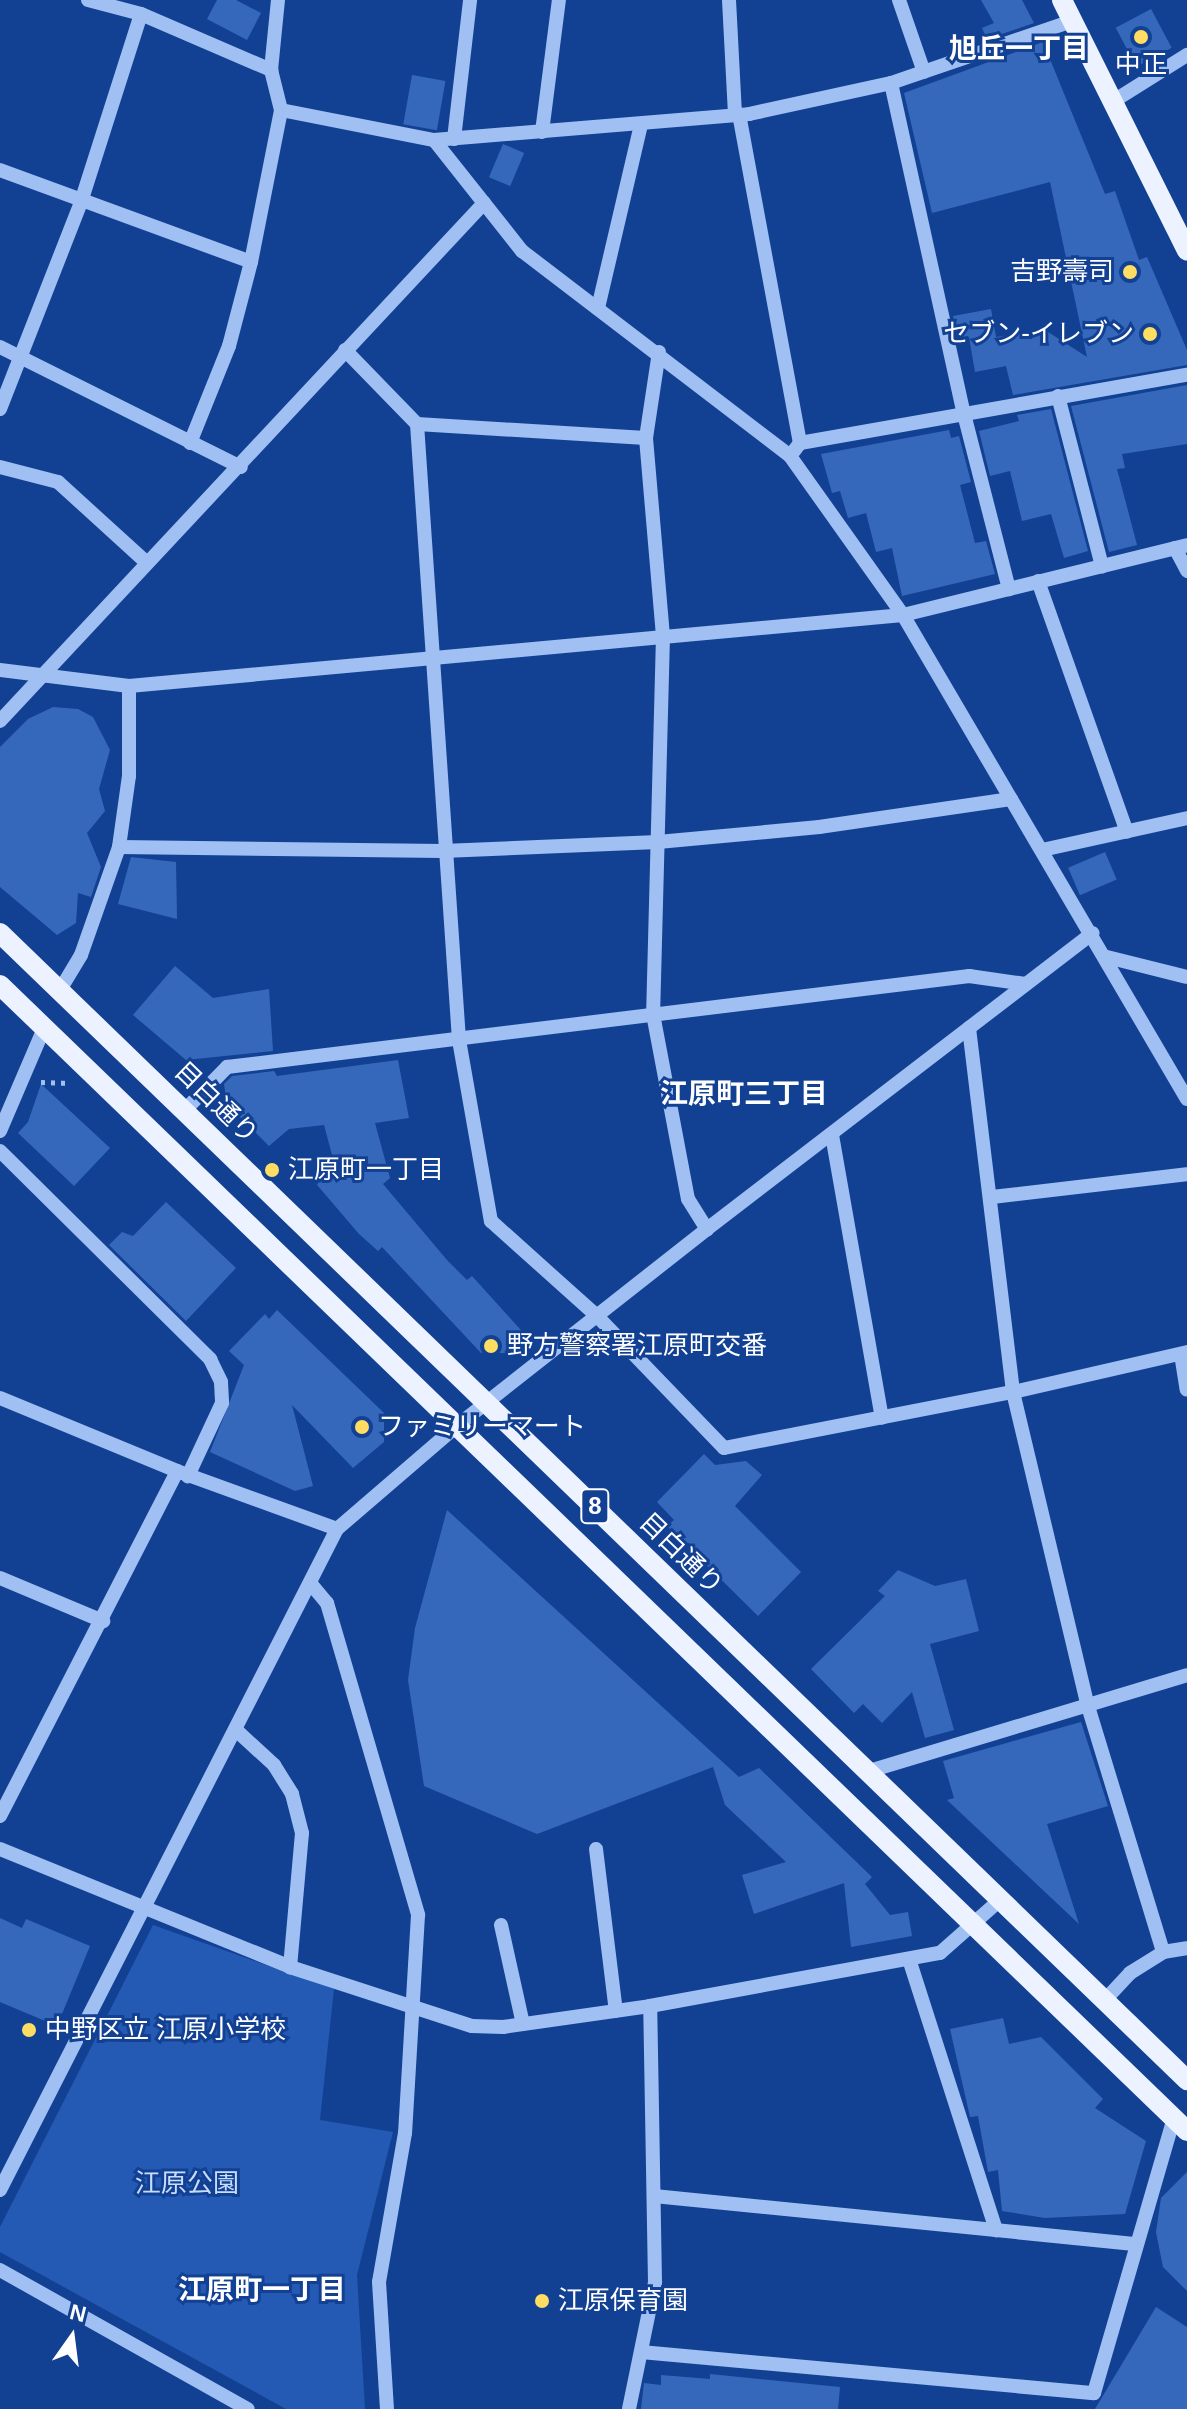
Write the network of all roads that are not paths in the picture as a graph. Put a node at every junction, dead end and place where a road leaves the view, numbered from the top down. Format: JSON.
{"nodes":[{"id":1,"x":88,"y":0,"type":"edge"},
{"id":2,"x":278,"y":0,"type":"edge"},
{"id":3,"x":470,"y":0,"type":"edge"},
{"id":4,"x":559,"y":0,"type":"edge"},
{"id":5,"x":729,"y":0,"type":"edge"},
{"id":6,"x":899,"y":0,"type":"edge"},
{"id":7,"x":1062,"y":0,"type":"edge"},
{"id":8,"x":141,"y":14,"type":"junction"},
{"id":9,"x":1072,"y":21,"type":"junction"},
{"id":10,"x":1187,"y":55,"type":"edge"},
{"id":11,"x":271,"y":70,"type":"junction"},
{"id":12,"x":924,"y":72,"type":"junction"},
{"id":13,"x":891,"y":83,"type":"junction"},
{"id":14,"x":1112,"y":102,"type":"junction"},
{"id":15,"x":281,"y":110,"type":"junction"},
{"id":16,"x":737,"y":115,"type":"junction"},
{"id":17,"x":641,"y":125,"type":"junction"},
{"id":18,"x":542,"y":132,"type":"junction"},
{"id":19,"x":454,"y":139,"type":"junction"},
{"id":20,"x":434,"y":140,"type":"junction"},
{"id":21,"x":0,"y":170,"type":"edge"},
{"id":22,"x":81,"y":202,"type":"junction"},
{"id":23,"x":484,"y":203,"type":"junction"},
{"id":24,"x":1187,"y":251,"type":"edge"},
{"id":25,"x":251,"y":262,"type":"junction"},
{"id":26,"x":598,"y":308,"type":"junction"},
{"id":27,"x":0,"y":347,"type":"edge"},
{"id":28,"x":345,"y":350,"type":"junction"},
{"id":29,"x":659,"y":352,"type":"junction"},
{"id":30,"x":20,"y":357,"type":"junction"},
{"id":31,"x":1187,"y":375,"type":"edge"},
{"id":32,"x":1058,"y":396,"type":"junction"},
{"id":33,"x":0,"y":409,"type":"edge"},
{"id":34,"x":964,"y":414,"type":"junction"},
{"id":35,"x":417,"y":424,"type":"junction"},
{"id":36,"x":646,"y":438,"type":"junction"},
{"id":37,"x":190,"y":443,"type":"junction"},
{"id":38,"x":800,"y":443,"type":"junction"},
{"id":39,"x":790,"y":456,"type":"junction"},
{"id":40,"x":0,"y":467,"type":"edge"},
{"id":41,"x":241,"y":467,"type":"junction"},
{"id":42,"x":1181,"y":546,"type":"edge"},
{"id":43,"x":147,"y":563,"type":"junction"},
{"id":44,"x":1102,"y":566,"type":"junction"},
{"id":45,"x":1187,"y":571,"type":"edge"},
{"id":46,"x":1038,"y":581,"type":"junction"},
{"id":47,"x":1009,"y":589,"type":"junction"},
{"id":48,"x":903,"y":615,"type":"junction"},
{"id":49,"x":663,"y":636,"type":"junction"},
{"id":50,"x":435,"y":660,"type":"junction"},
{"id":51,"x":0,"y":670,"type":"edge"},
{"id":52,"x":40,"y":678,"type":"junction"},
{"id":53,"x":129,"y":686,"type":"junction"},
{"id":54,"x":0,"y":721,"type":"edge"},
{"id":55,"x":1011,"y":799,"type":"junction"},
{"id":56,"x":1187,"y":818,"type":"edge"},
{"id":57,"x":1127,"y":832,"type":"junction"},
{"id":58,"x":658,"y":842,"type":"junction"},
{"id":59,"x":119,"y":847,"type":"junction"},
{"id":60,"x":1042,"y":850,"type":"junction"},
{"id":61,"x":443,"y":851,"type":"junction"},
{"id":62,"x":0,"y":933,"type":"edge"},
{"id":63,"x":1093,"y":933,"type":"junction"},
{"id":64,"x":1107,"y":957,"type":"junction"},
{"id":65,"x":1187,"y":977,"type":"edge"},
{"id":66,"x":1025,"y":984,"type":"junction"},
{"id":67,"x":0,"y":985,"type":"edge"},
{"id":68,"x":60,"y":990,"type":"junction"},
{"id":69,"x":653,"y":1014,"type":"junction"},
{"id":70,"x":45,"y":1026,"type":"junction"},
{"id":71,"x":969,"y":1028,"type":"junction"},
{"id":72,"x":459,"y":1040,"type":"junction"},
{"id":73,"x":1187,"y":1099,"type":"edge"},
{"id":74,"x":186,"y":1109,"type":"junction"},
{"id":75,"x":0,"y":1131,"type":"edge"},
{"id":76,"x":832,"y":1135,"type":"junction"},
{"id":77,"x":0,"y":1151,"type":"edge"},
{"id":78,"x":1187,"y":1174,"type":"edge"},
{"id":79,"x":992,"y":1197,"type":"junction"},
{"id":80,"x":707,"y":1229,"type":"junction"},
{"id":81,"x":597,"y":1316,"type":"junction"},
{"id":82,"x":1184,"y":1353,"type":"edge"},
{"id":83,"x":1187,"y":1390,"type":"edge"},
{"id":84,"x":1013,"y":1392,"type":"junction"},
{"id":85,"x":0,"y":1398,"type":"edge"},
{"id":86,"x":489,"y":1402,"type":"junction"},
{"id":87,"x":882,"y":1418,"type":"junction"},
{"id":88,"x":458,"y":1425,"type":"junction"},
{"id":89,"x":183,"y":1474,"type":"junction"},
{"id":90,"x":337,"y":1529,"type":"junction"},
{"id":91,"x":1,"y":1582,"type":"edge"},
{"id":92,"x":311,"y":1584,"type":"junction"},
{"id":93,"x":103,"y":1621,"type":"junction"},
{"id":94,"x":1187,"y":1675,"type":"edge"},
{"id":95,"x":1087,"y":1703,"type":"junction"},
{"id":96,"x":236,"y":1730,"type":"junction"},
{"id":97,"x":866,"y":1772,"type":"junction"},
{"id":98,"x":0,"y":1816,"type":"edge"},
{"id":99,"x":0,"y":1849,"type":"edge"},
{"id":100,"x":596,"y":1849,"type":"dead end"},
{"id":101,"x":1000,"y":1900,"type":"junction"},
{"id":102,"x":147,"y":1908,"type":"junction"},
{"id":103,"x":975,"y":1924,"type":"junction"},
{"id":104,"x":501,"y":1925,"type":"dead end"},
{"id":105,"x":1187,"y":1948,"type":"edge"},
{"id":106,"x":1163,"y":1952,"type":"junction"},
{"id":107,"x":909,"y":1959,"type":"junction"},
{"id":108,"x":290,"y":1967,"type":"junction"},
{"id":109,"x":1104,"y":2001,"type":"junction"},
{"id":110,"x":650,"y":2006,"type":"junction"},
{"id":111,"x":414,"y":2011,"type":"junction"},
{"id":112,"x":616,"y":2011,"type":"junction"},
{"id":113,"x":523,"y":2024,"type":"junction"},
{"id":114,"x":1187,"y":2080,"type":"edge"},
{"id":115,"x":1180,"y":2124,"type":"edge"},
{"id":116,"x":0,"y":2190,"type":"edge"},
{"id":117,"x":654,"y":2196,"type":"junction"},
{"id":118,"x":996,"y":2230,"type":"junction"},
{"id":119,"x":1137,"y":2244,"type":"junction"},
{"id":120,"x":0,"y":2270,"type":"edge"},
{"id":121,"x":641,"y":2352,"type":"junction"},
{"id":122,"x":248,"y":2409,"type":"edge"},
{"id":123,"x":387,"y":2409,"type":"edge"},
{"id":124,"x":629,"y":2409,"type":"edge"}],
"edges":[{"from":1,"to":8,"type":"street"},
{"from":2,"to":11,"type":"street"},
{"from":3,"to":19,"type":"street"},
{"from":4,"to":18,"type":"street"},
{"from":5,"to":16,"type":"street"},
{"from":6,"to":12,"type":"street"},
{"from":7,"to":9,"type":"main road"},
{"from":8,"to":11,"type":"street"},
{"from":8,"to":22,"type":"street"},
{"from":9,"to":12,"type":"street"},
{"from":9,"to":14,"type":"main road"},
{"from":10,"to":14,"type":"street"},
{"from":11,"to":15,"type":"street"},
{"from":12,"to":13,"type":"street"},
{"from":13,"to":16,"type":"street"},
{"from":13,"to":34,"type":"street"},
{"from":14,"to":24,"type":"main road"},
{"from":15,"to":20,"type":"street"},
{"from":15,"to":25,"type":"street"},
{"from":16,"to":17,"type":"street"},
{"from":16,"to":38,"type":"street"},
{"from":17,"to":18,"type":"street"},
{"from":17,"to":26,"type":"street"},
{"from":18,"to":19,"type":"street"},
{"from":19,"to":20,"type":"street"},
{"from":20,"to":23,"type":"street"},
{"from":21,"to":22,"type":"street"},
{"from":22,"to":25,"type":"street"},
{"from":22,"to":30,"type":"street"},
{"from":23,"to":26,"type":"street"},
{"from":23,"to":28,"type":"street"},
{"from":25,"to":37,"type":"street"},
{"from":26,"to":29,"type":"street"},
{"from":27,"to":30,"type":"street"},
{"from":28,"to":35,"type":"street"},
{"from":28,"to":41,"type":"street"},
{"from":29,"to":36,"type":"street"},
{"from":29,"to":39,"type":"street"},
{"from":30,"to":33,"type":"street"},
{"from":30,"to":37,"type":"street"},
{"from":31,"to":32,"type":"street"},
{"from":32,"to":34,"type":"street"},
{"from":32,"to":44,"type":"street"},
{"from":34,"to":38,"type":"street"},
{"from":34,"to":47,"type":"street"},
{"from":35,"to":36,"type":"street"},
{"from":35,"to":50,"type":"street"},
{"from":36,"to":49,"type":"street"},
{"from":37,"to":41,"type":"street"},
{"from":38,"to":39,"type":"street"},
{"from":39,"to":48,"type":"street"},
{"from":40,"to":43,"type":"street"},
{"from":41,"to":43,"type":"street"},
{"from":42,"to":44,"type":"street"},
{"from":42,"to":45,"type":"street"},
{"from":43,"to":52,"type":"street"},
{"from":44,"to":46,"type":"street"},
{"from":46,"to":47,"type":"street"},
{"from":46,"to":57,"type":"street"},
{"from":47,"to":48,"type":"street"},
{"from":48,"to":49,"type":"street"},
{"from":48,"to":55,"type":"street"},
{"from":49,"to":50,"type":"street"},
{"from":49,"to":58,"type":"street"},
{"from":50,"to":53,"type":"street"},
{"from":50,"to":61,"type":"street"},
{"from":51,"to":52,"type":"street"},
{"from":52,"to":53,"type":"street"},
{"from":52,"to":54,"type":"street"},
{"from":53,"to":59,"type":"street"},
{"from":55,"to":58,"type":"street"},
{"from":55,"to":60,"type":"street"},
{"from":56,"to":57,"type":"street"},
{"from":57,"to":60,"type":"street"},
{"from":58,"to":61,"type":"street"},
{"from":58,"to":69,"type":"street"},
{"from":59,"to":61,"type":"street"},
{"from":59,"to":68,"type":"street"},
{"from":60,"to":63,"type":"street"},
{"from":61,"to":72,"type":"street"},
{"from":62,"to":68,"type":"main road","name":"目白通り","number":"8"},
{"from":63,"to":64,"type":"street"},
{"from":63,"to":66,"type":"street"},
{"from":64,"to":65,"type":"street"},
{"from":64,"to":73,"type":"street"},
{"from":66,"to":69,"type":"street"},
{"from":66,"to":71,"type":"street"},
{"from":67,"to":70,"type":"main road","number":"8"},
{"from":68,"to":74,"type":"main road","name":"目白通り","number":"8"},
{"from":69,"to":72,"type":"street"},
{"from":69,"to":80,"type":"street"},
{"from":70,"to":75,"type":"street"},
{"from":70,"to":88,"type":"main road","number":"8"},
{"from":71,"to":76,"type":"street"},
{"from":71,"to":79,"type":"street"},
{"from":72,"to":74,"type":"street"},
{"from":72,"to":81,"type":"street"},
{"from":74,"to":86,"type":"main road","name":"目白通り","number":"8"},
{"from":76,"to":80,"type":"street"},
{"from":76,"to":87,"type":"street"},
{"from":77,"to":89,"type":"street"},
{"from":78,"to":79,"type":"street"},
{"from":79,"to":84,"type":"street"},
{"from":80,"to":81,"type":"street"},
{"from":81,"to":86,"type":"street"},
{"from":81,"to":87,"type":"street"},
{"from":82,"to":83,"type":"street"},
{"from":82,"to":84,"type":"street"},
{"from":84,"to":87,"type":"street"},
{"from":84,"to":95,"type":"street"},
{"from":85,"to":89,"type":"street"},
{"from":86,"to":88,"type":"street"},
{"from":86,"to":97,"type":"main road","name":"目白通り","number":"8"},
{"from":88,"to":90,"type":"street"},
{"from":88,"to":103,"type":"main road","number":"8"},
{"from":89,"to":90,"type":"street"},
{"from":89,"to":93,"type":"street"},
{"from":90,"to":92,"type":"street"},
{"from":91,"to":93,"type":"street"},
{"from":92,"to":96,"type":"street"},
{"from":92,"to":111,"type":"street"},
{"from":93,"to":98,"type":"street"},
{"from":94,"to":95,"type":"street"},
{"from":95,"to":97,"type":"street"},
{"from":95,"to":106,"type":"street"},
{"from":96,"to":102,"type":"street"},
{"from":96,"to":108,"type":"street"},
{"from":97,"to":101,"type":"main road","name":"目白通り","number":"8"},
{"from":99,"to":102,"type":"street"},
{"from":100,"to":112,"type":"street"},
{"from":101,"to":103,"type":"street"},
{"from":101,"to":109,"type":"main road","name":"目白通り","number":"8"},
{"from":102,"to":108,"type":"street"},
{"from":102,"to":116,"type":"street"},
{"from":103,"to":107,"type":"street"},
{"from":103,"to":115,"type":"main road","number":"8"},
{"from":104,"to":113,"type":"street"},
{"from":105,"to":106,"type":"street"},
{"from":106,"to":109,"type":"street"},
{"from":107,"to":110,"type":"street"},
{"from":107,"to":118,"type":"street"},
{"from":108,"to":111,"type":"street"},
{"from":109,"to":114,"type":"main road","name":"目白通り","number":"8"},
{"from":110,"to":112,"type":"street"},
{"from":110,"to":117,"type":"street"},
{"from":111,"to":113,"type":"street"},
{"from":111,"to":123,"type":"street"},
{"from":112,"to":113,"type":"street"},
{"from":115,"to":119,"type":"street"},
{"from":117,"to":118,"type":"street"},
{"from":117,"to":121,"type":"street"},
{"from":118,"to":119,"type":"street"},
{"from":119,"to":121,"type":"street"},
{"from":120,"to":122,"type":"street"},
{"from":121,"to":124,"type":"street"}]}
